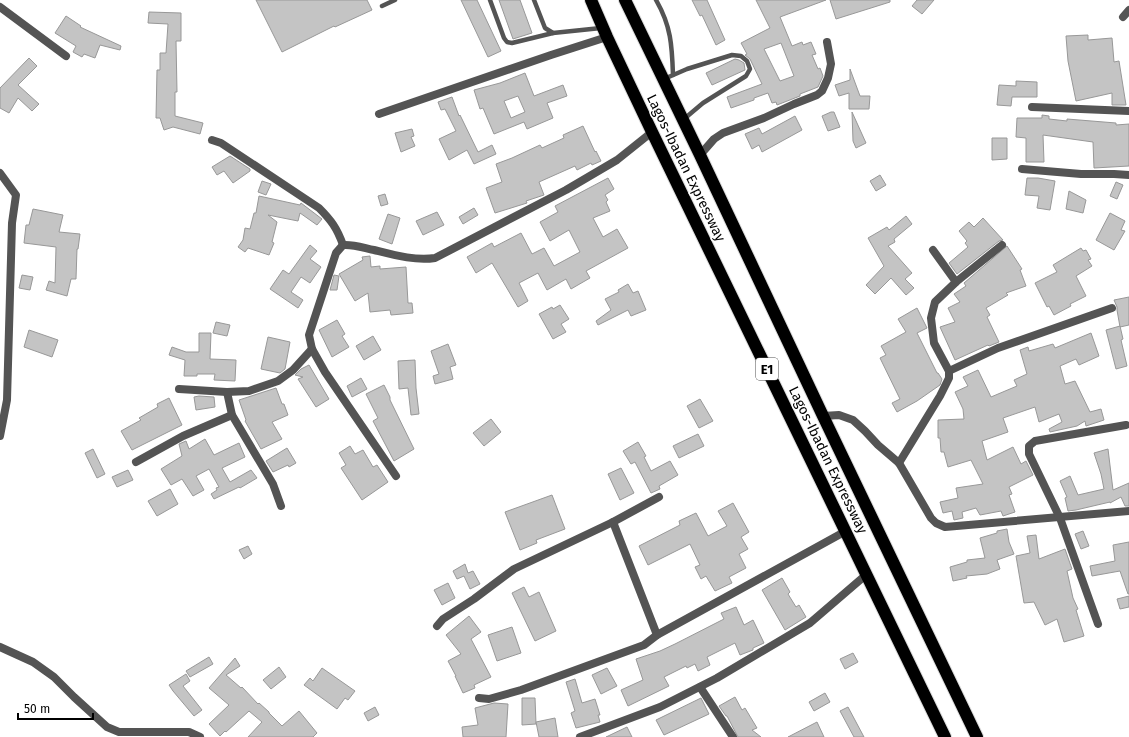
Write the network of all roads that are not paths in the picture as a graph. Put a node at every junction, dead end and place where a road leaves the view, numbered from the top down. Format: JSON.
{"nodes":[{"id":1,"x":395,"y":0,"type":"edge"},
{"id":2,"x":490,"y":0,"type":"edge"},
{"id":3,"x":534,"y":0,"type":"edge"},
{"id":4,"x":591,"y":0,"type":"edge"},
{"id":5,"x":625,"y":0,"type":"edge"},
{"id":6,"x":656,"y":0,"type":"edge"},
{"id":7,"x":382,"y":6,"type":"dead end"},
{"id":8,"x":0,"y":7,"type":"edge"},
{"id":9,"x":1129,"y":10,"type":"edge"},
{"id":10,"x":1123,"y":17,"type":"dead end"},
{"id":11,"x":553,"y":33,"type":"junction"},
{"id":12,"x":605,"y":33,"type":"junction"},
{"id":13,"x":827,"y":42,"type":"dead end"},
{"id":14,"x":66,"y":56,"type":"dead end"},
{"id":15,"x":668,"y":77,"type":"junction"},
{"id":16,"x":1032,"y":107,"type":"dead end"},
{"id":17,"x":1129,"y":111,"type":"edge"},
{"id":18,"x":379,"y":114,"type":"dead end"},
{"id":19,"x":682,"y":120,"type":"junction"},
{"id":20,"x":652,"y":132,"type":"junction"},
{"id":21,"x":212,"y":140,"type":"dead end"},
{"id":22,"x":700,"y":154,"type":"junction"},
{"id":23,"x":1022,"y":169,"type":"dead end"},
{"id":24,"x":0,"y":173,"type":"edge"},
{"id":25,"x":1129,"y":176,"type":"edge"},
{"id":26,"x":343,"y":245,"type":"junction"},
{"id":27,"x":1002,"y":245,"type":"dead end"},
{"id":28,"x":933,"y":250,"type":"dead end"},
{"id":29,"x":956,"y":282,"type":"junction"},
{"id":30,"x":1112,"y":308,"type":"dead end"},
{"id":31,"x":312,"y":349,"type":"junction"},
{"id":32,"x":949,"y":371,"type":"junction"},
{"id":33,"x":179,"y":389,"type":"dead end"},
{"id":34,"x":227,"y":392,"type":"junction"},
{"id":35,"x":232,"y":415,"type":"junction"},
{"id":36,"x":823,"y":416,"type":"junction"},
{"id":37,"x":1126,"y":425,"type":"dead end"},
{"id":38,"x":0,"y":436,"type":"edge"},
{"id":39,"x":136,"y":462,"type":"dead end"},
{"id":40,"x":899,"y":463,"type":"junction"},
{"id":41,"x":396,"y":476,"type":"dead end"},
{"id":42,"x":659,"y":497,"type":"dead end"},
{"id":43,"x":281,"y":506,"type":"dead end"},
{"id":44,"x":1129,"y":511,"type":"edge"},
{"id":45,"x":1060,"y":518,"type":"junction"},
{"id":46,"x":613,"y":522,"type":"junction"},
{"id":47,"x":846,"y":531,"type":"junction"},
{"id":48,"x":867,"y":574,"type":"junction"},
{"id":49,"x":1098,"y":624,"type":"dead end"},
{"id":50,"x":437,"y":626,"type":"dead end"},
{"id":51,"x":657,"y":635,"type":"junction"},
{"id":52,"x":0,"y":647,"type":"edge"},
{"id":53,"x":700,"y":687,"type":"junction"},
{"id":54,"x":478,"y":698,"type":"dead end"},
{"id":55,"x":200,"y":737,"type":"edge"},
{"id":56,"x":580,"y":737,"type":"edge"},
{"id":57,"x":733,"y":737,"type":"edge"},
{"id":58,"x":946,"y":737,"type":"edge"},
{"id":59,"x":977,"y":737,"type":"edge"}],
"edges":[{"from":1,"to":7,"type":"lane"},
{"from":2,"to":11,"type":"lane"},
{"from":3,"to":11,"type":"lane"},
{"from":4,"to":12,"type":"highway","name":"Lagos-Ibadan Expressway","number":"E1"},
{"from":5,"to":15,"type":"highway","name":"Lagos-Ibadan Expressway","number":"E1"},
{"from":6,"to":15,"type":"lane"},
{"from":8,"to":14,"type":"street"},
{"from":9,"to":10,"type":"street"},
{"from":11,"to":12,"type":"lane"},
{"from":12,"to":18,"type":"street"},
{"from":12,"to":20,"type":"highway","name":"Lagos-Ibadan Expressway","number":"E1"},
{"from":13,"to":22,"type":"street"},
{"from":15,"to":19,"type":"highway","name":"Lagos-Ibadan Expressway","number":"E1"},
{"from":15,"to":19,"type":"lane"},
{"from":16,"to":17,"type":"street"},
{"from":19,"to":22,"type":"highway","name":"Lagos-Ibadan Expressway","number":"E1"},
{"from":20,"to":26,"type":"street"},
{"from":20,"to":47,"type":"highway","name":"Lagos-Ibadan Expressway","number":"E1"},
{"from":21,"to":26,"type":"street"},
{"from":22,"to":36,"type":"highway","name":"Lagos-Ibadan Expressway","number":"E1"},
{"from":23,"to":25,"type":"street"},
{"from":24,"to":38,"type":"street"},
{"from":26,"to":31,"type":"street"},
{"from":27,"to":29,"type":"street"},
{"from":28,"to":29,"type":"street"},
{"from":29,"to":32,"type":"street"},
{"from":30,"to":32,"type":"street"},
{"from":31,"to":34,"type":"street"},
{"from":31,"to":41,"type":"street"},
{"from":32,"to":40,"type":"street"},
{"from":33,"to":34,"type":"street"},
{"from":34,"to":35,"type":"street"},
{"from":35,"to":39,"type":"street"},
{"from":35,"to":43,"type":"street"},
{"from":36,"to":40,"type":"street"},
{"from":36,"to":59,"type":"highway","name":"Lagos-Ibadan Expressway","number":"E1"},
{"from":37,"to":45,"type":"street"},
{"from":40,"to":45,"type":"street"},
{"from":42,"to":46,"type":"street"},
{"from":44,"to":45,"type":"street"},
{"from":45,"to":49,"type":"street"},
{"from":46,"to":50,"type":"street"},
{"from":46,"to":51,"type":"street"},
{"from":47,"to":48,"type":"highway","name":"Lagos-Ibadan Expressway","number":"E1"},
{"from":47,"to":51,"type":"street"},
{"from":48,"to":53,"type":"street"},
{"from":48,"to":58,"type":"highway","name":"Lagos-Ibadan Expressway","number":"E1"},
{"from":51,"to":54,"type":"street"},
{"from":52,"to":55,"type":"street"},
{"from":53,"to":56,"type":"street"},
{"from":53,"to":57,"type":"street"}]}
